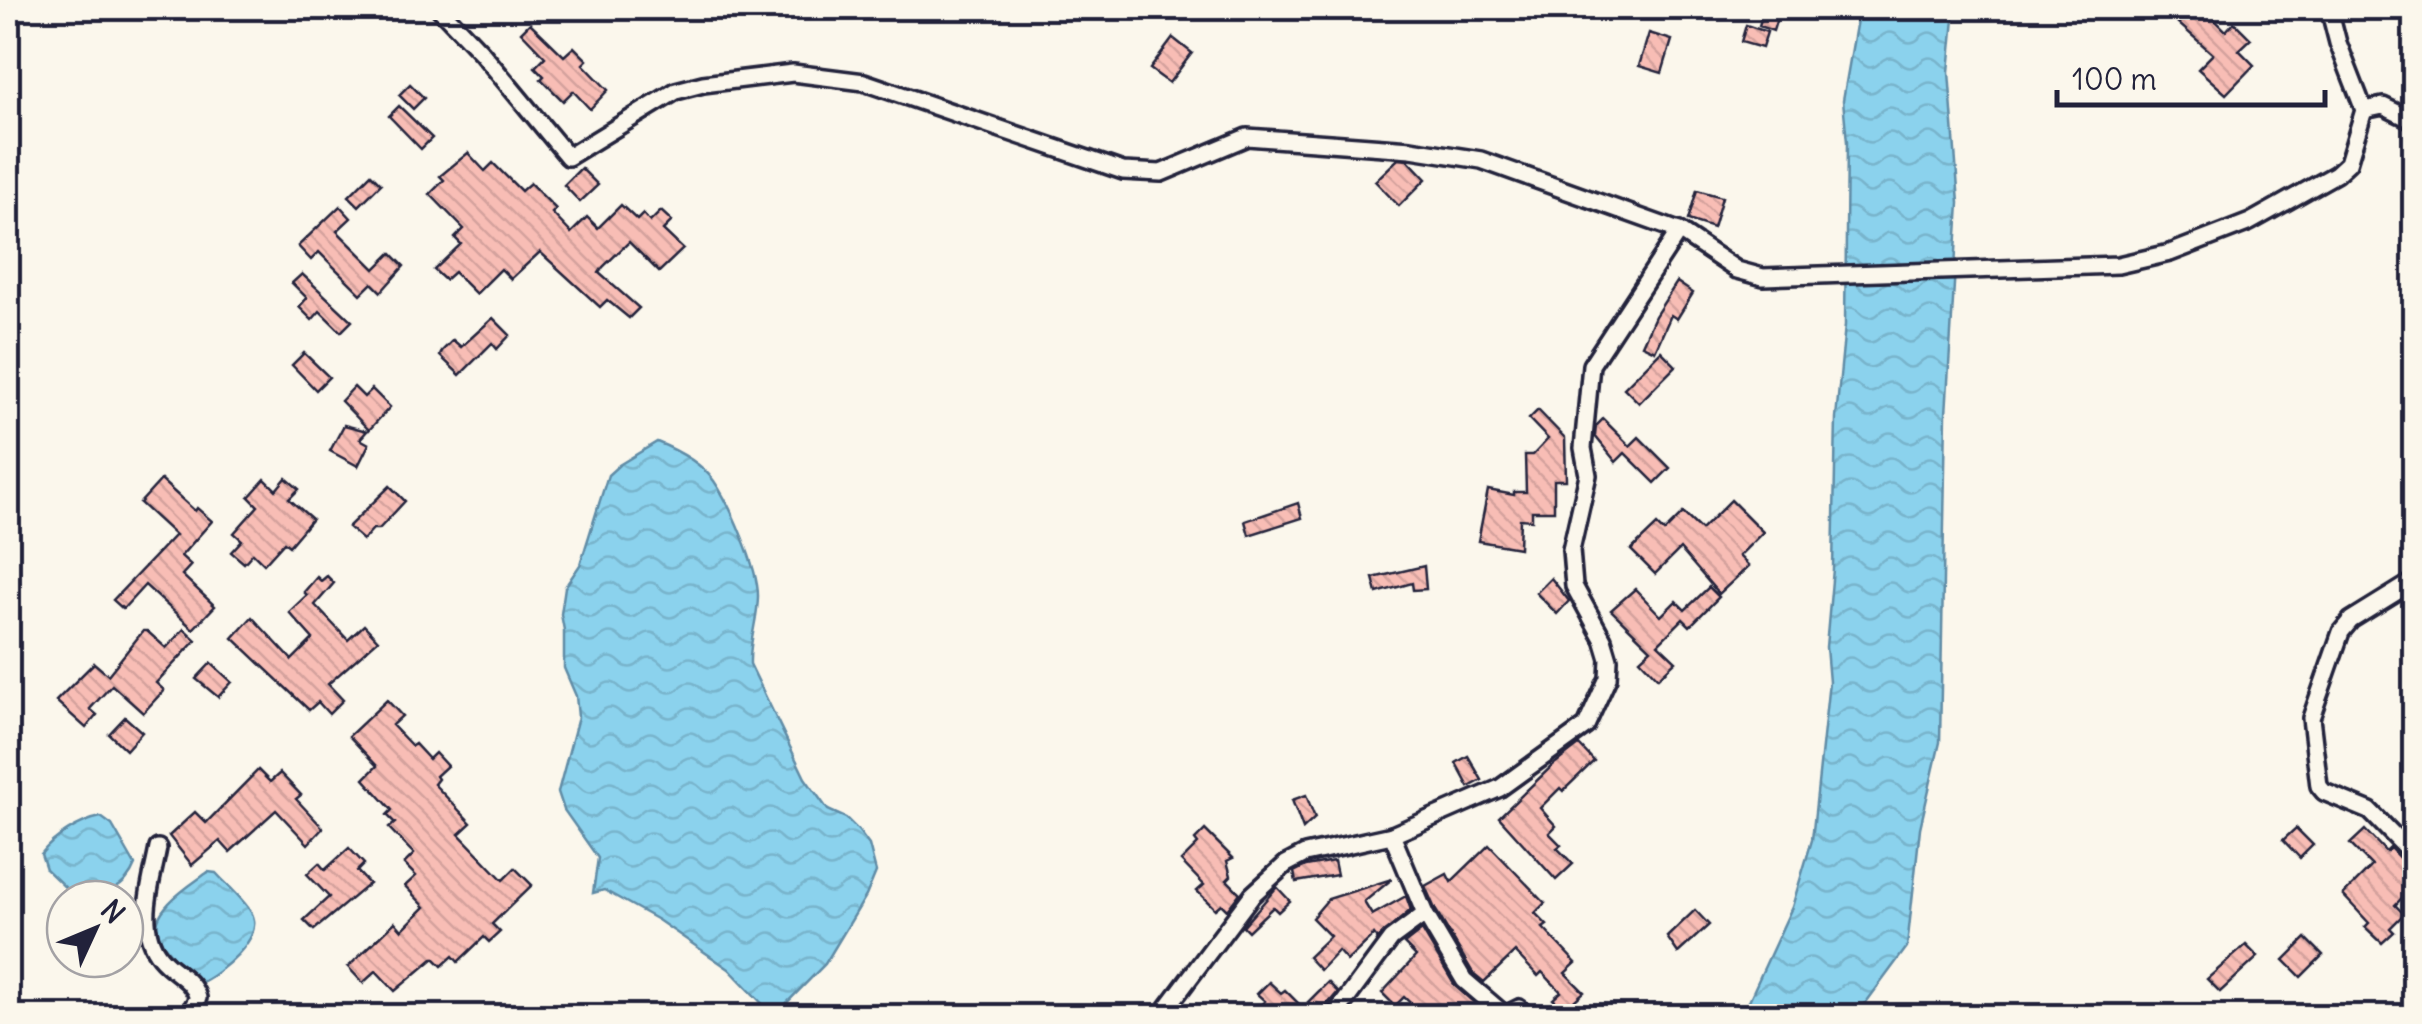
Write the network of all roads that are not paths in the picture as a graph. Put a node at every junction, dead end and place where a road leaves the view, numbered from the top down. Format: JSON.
{"nodes":[{"id":1,"x":439,"y":8,"type":"edge"},
{"id":2,"x":2329,"y":8,"type":"edge"},
{"id":3,"x":2364,"y":110,"type":"junction"},
{"id":4,"x":2414,"y":121,"type":"edge"},
{"id":5,"x":1679,"y":232,"type":"junction"},
{"id":6,"x":2414,"y":580,"type":"edge"},
{"id":7,"x":1392,"y":836,"type":"junction"},
{"id":8,"x":158,"y":848,"type":"dead end"},
{"id":9,"x":2414,"y":856,"type":"edge"},
{"id":10,"x":1424,"y":914,"type":"junction"},
{"id":11,"x":186,"y":1016,"type":"edge"},
{"id":12,"x":1161,"y":1016,"type":"edge"},
{"id":13,"x":1334,"y":1016,"type":"edge"},
{"id":14,"x":1528,"y":1016,"type":"edge"}],
"edges":[{"from":1,"to":5,"type":"street"},
{"from":2,"to":3,"type":"street"},
{"from":3,"to":4,"type":"street"},
{"from":3,"to":5,"type":"street"},
{"from":5,"to":7,"type":"street"},
{"from":6,"to":9,"type":"street"},
{"from":7,"to":10,"type":"street"},
{"from":7,"to":12,"type":"street"},
{"from":8,"to":11,"type":"street"},
{"from":10,"to":13,"type":"street"},
{"from":10,"to":14,"type":"street"}]}
